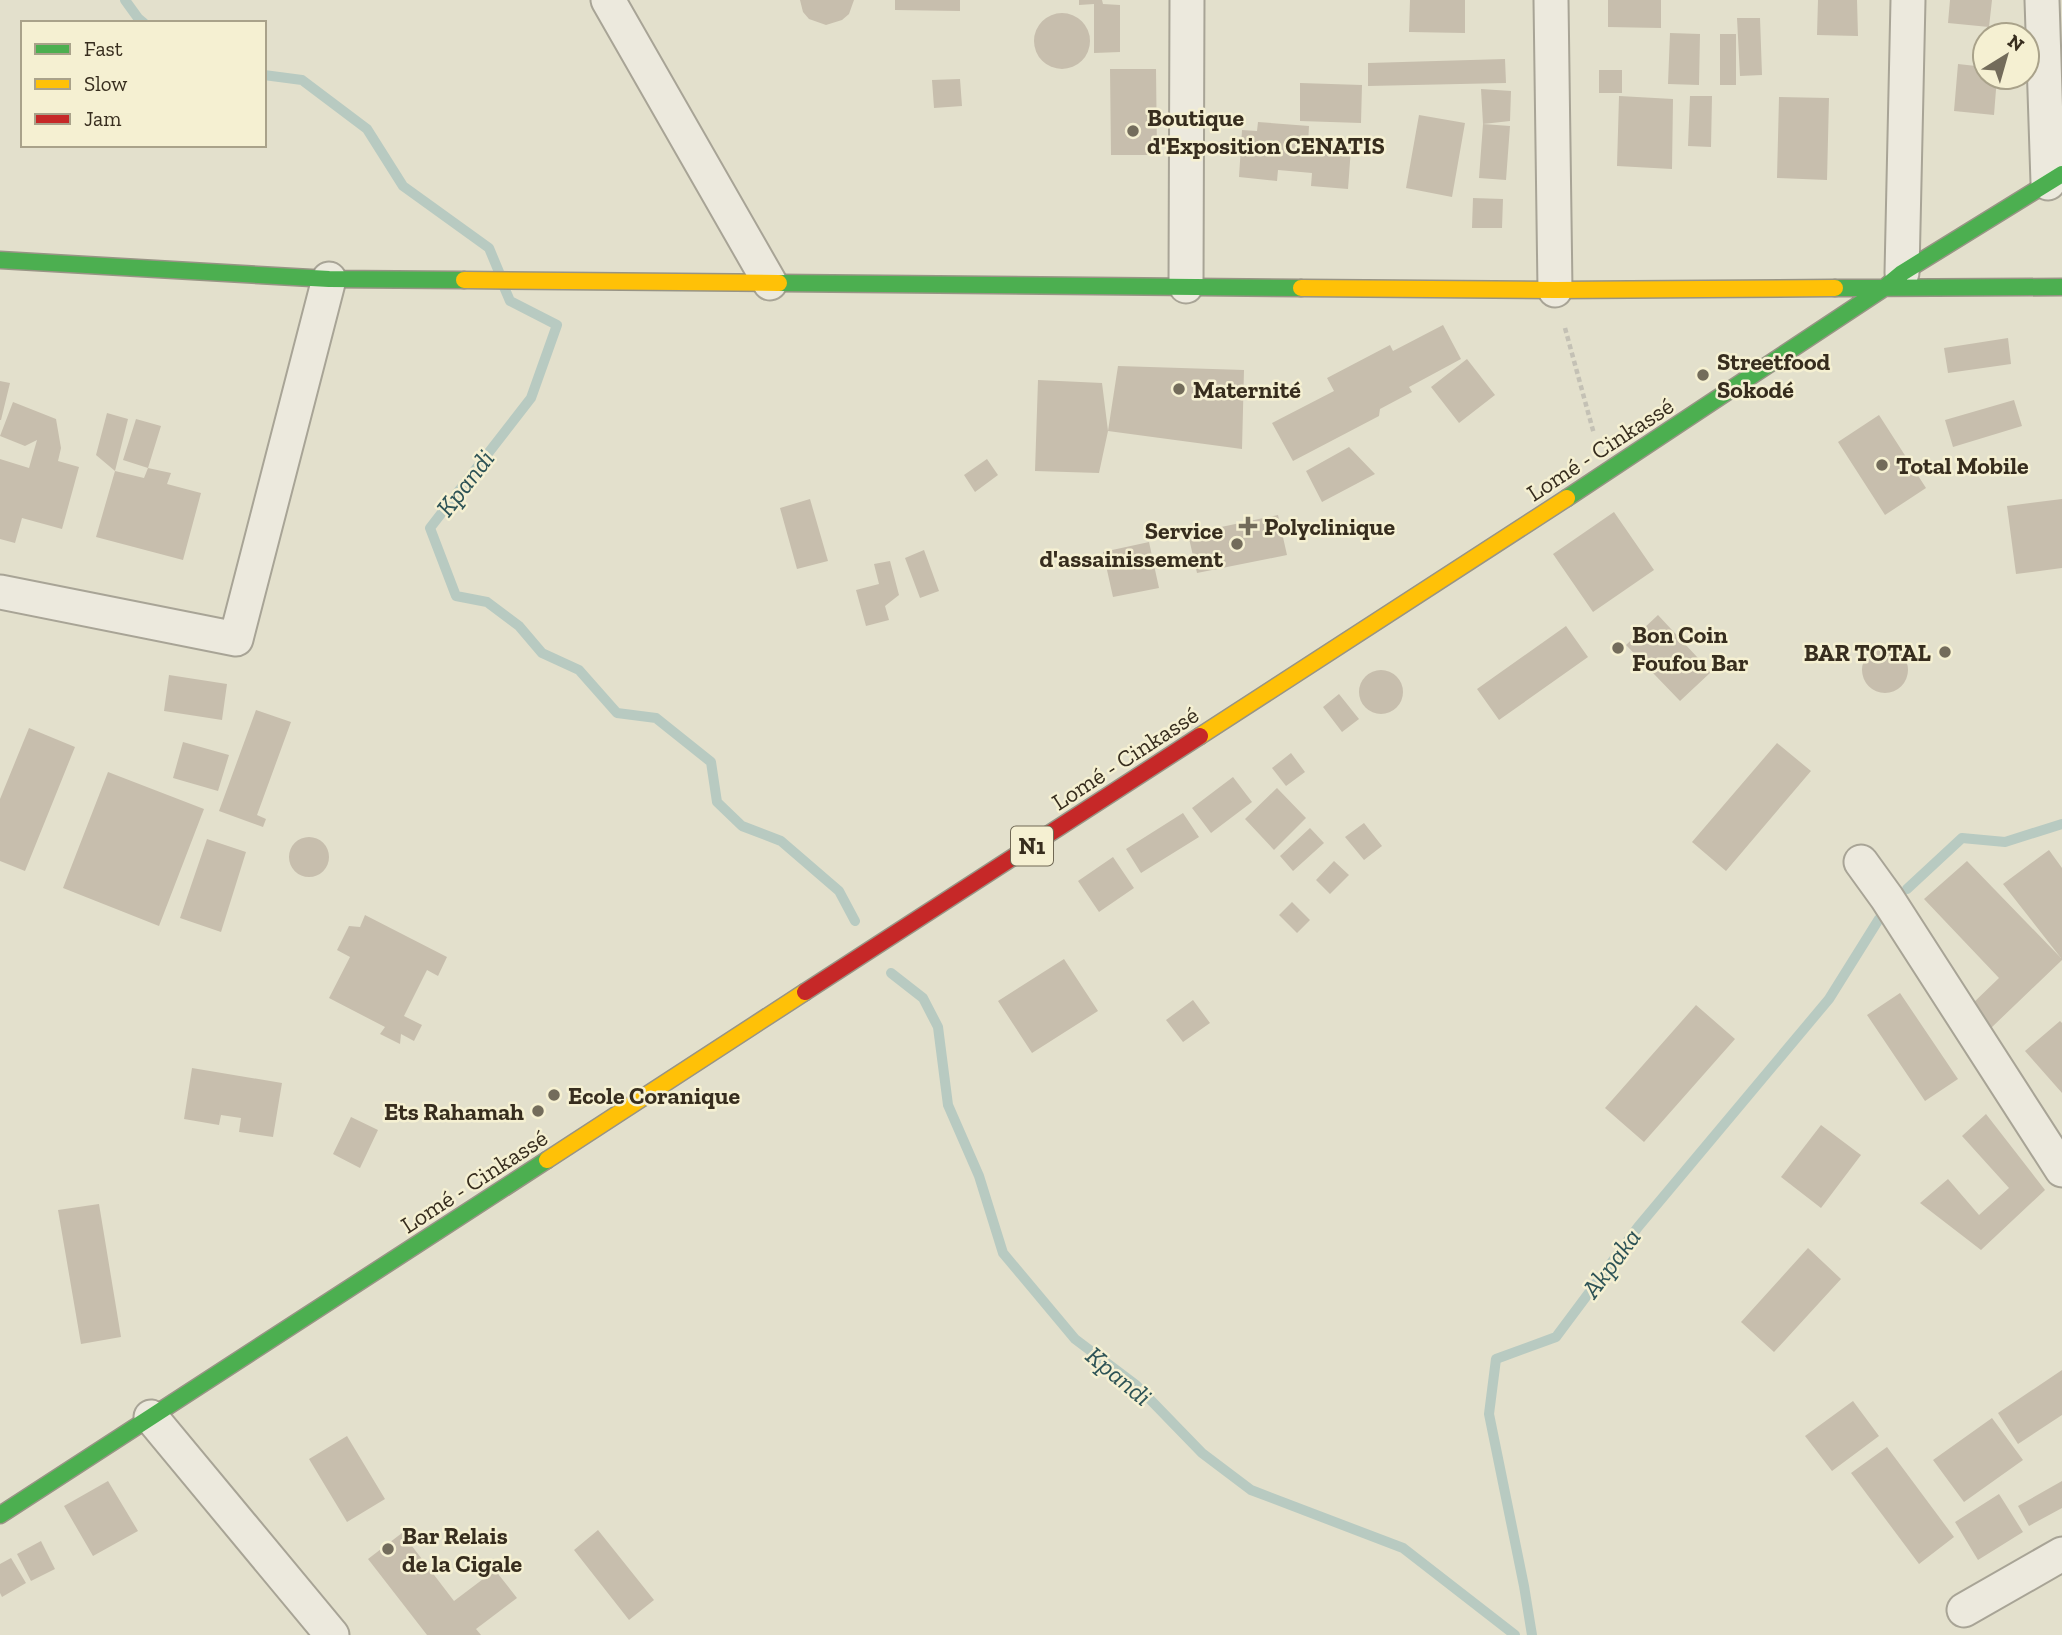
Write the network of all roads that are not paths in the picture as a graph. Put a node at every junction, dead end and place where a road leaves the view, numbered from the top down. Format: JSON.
{"nodes":[{"id":1,"x":608,"y":0,"type":"edge"},
{"id":2,"x":1187,"y":0,"type":"edge"},
{"id":3,"x":1551,"y":0,"type":"edge"},
{"id":4,"x":1908,"y":0,"type":"edge"},
{"id":5,"x":2042,"y":0,"type":"edge"},
{"id":6,"x":2055,"y":178,"type":"edge"},
{"id":7,"x":0,"y":260,"type":"edge"},
{"id":8,"x":329,"y":279,"type":"junction"},
{"id":9,"x":1893,"y":281,"type":"junction"},
{"id":10,"x":770,"y":283,"type":"junction"},
{"id":11,"x":1186,"y":286,"type":"junction"},
{"id":12,"x":2062,"y":287,"type":"edge"},
{"id":13,"x":1555,"y":290,"type":"junction"},
{"id":14,"x":0,"y":592,"type":"edge"},
{"id":15,"x":1861,"y":862,"type":"dead end"},
{"id":16,"x":2062,"y":1170,"type":"edge"},
{"id":17,"x":151,"y":1418,"type":"junction"},
{"id":18,"x":0,"y":1514,"type":"edge"},
{"id":19,"x":2062,"y":1554,"type":"edge"},
{"id":20,"x":1964,"y":1610,"type":"dead end"},
{"id":21,"x":332,"y":1635,"type":"edge"}],
"edges":[{"from":1,"to":10,"type":"street"},
{"from":2,"to":11,"type":"street"},
{"from":3,"to":13,"type":"street"},
{"from":4,"to":9,"type":"street"},
{"from":5,"to":6,"type":"street"},
{"from":6,"to":9,"type":"main road","name":"Lomé - Cinkassé","number":"N1"},
{"from":7,"to":8,"type":"main road"},
{"from":8,"to":10,"type":"main road"},
{"from":8,"to":14,"type":"street"},
{"from":9,"to":12,"type":"main road"},
{"from":9,"to":13,"type":"main road"},
{"from":9,"to":17,"type":"main road","name":"Lomé - Cinkassé","number":"N1"},
{"from":10,"to":11,"type":"main road"},
{"from":11,"to":13,"type":"main road"},
{"from":15,"to":16,"type":"street"},
{"from":17,"to":18,"type":"main road","name":"Lomé - Cinkassé","number":"N1"},
{"from":17,"to":21,"type":"street"},
{"from":19,"to":20,"type":"street"}]}
